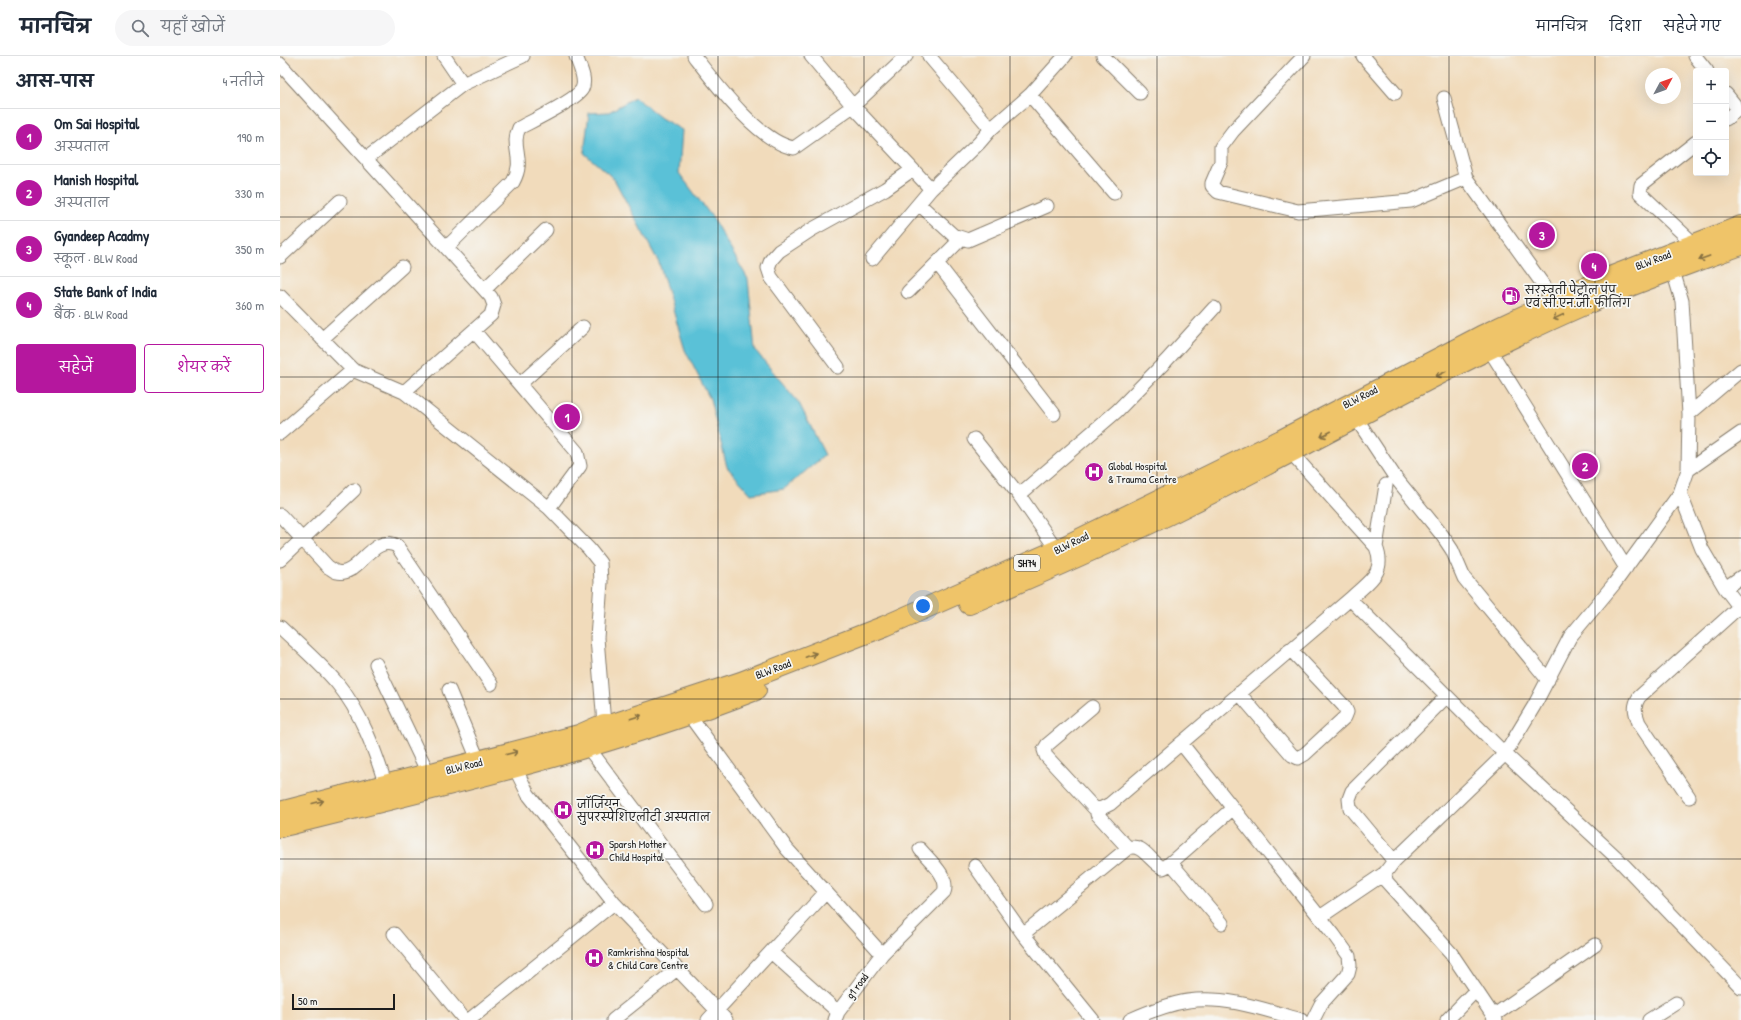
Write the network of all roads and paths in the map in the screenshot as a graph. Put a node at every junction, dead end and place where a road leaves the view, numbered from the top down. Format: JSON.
{"nodes":[{"id":1,"x":444,"y":56,"type":"edge"},
{"id":2,"x":523,"y":56,"type":"edge"},
{"id":3,"x":576,"y":56,"type":"edge"},
{"id":4,"x":811,"y":56,"type":"edge"},
{"id":5,"x":906,"y":56,"type":"edge"},
{"id":6,"x":929,"y":56,"type":"edge"},
{"id":7,"x":1103,"y":56,"type":"edge"},
{"id":8,"x":1303,"y":56,"type":"edge"},
{"id":9,"x":1363,"y":56,"type":"edge"},
{"id":10,"x":1695,"y":56,"type":"edge"},
{"id":11,"x":698,"y":57,"type":"edge"},
{"id":12,"x":1056,"y":59,"type":"edge"},
{"id":13,"x":280,"y":64,"type":"edge"},
{"id":14,"x":1705,"y":68,"type":"edge"},
{"id":15,"x":463,"y":84,"type":"junction"},
{"id":16,"x":1140,"y":93,"type":"dead end"},
{"id":17,"x":1030,"y":94,"type":"junction"},
{"id":18,"x":1395,"y":94,"type":"dead end"},
{"id":19,"x":1444,"y":98,"type":"dead end"},
{"id":20,"x":1729,"y":98,"type":"edge"},
{"id":21,"x":853,"y":106,"type":"junction"},
{"id":22,"x":1729,"y":117,"type":"edge"},
{"id":23,"x":991,"y":130,"type":"junction"},
{"id":24,"x":1693,"y":144,"type":"edge"},
{"id":25,"x":367,"y":158,"type":"junction"},
{"id":26,"x":912,"y":170,"type":"junction"},
{"id":27,"x":1466,"y":178,"type":"junction"},
{"id":28,"x":931,"y":189,"type":"junction"},
{"id":29,"x":1114,"y":193,"type":"dead end"},
{"id":30,"x":340,"y":201,"type":"dead end"},
{"id":31,"x":919,"y":204,"type":"junction"},
{"id":32,"x":1047,"y":206,"type":"dead end"},
{"id":33,"x":1741,"y":226,"type":"edge"},
{"id":34,"x":546,"y":230,"type":"dead end"},
{"id":35,"x":961,"y":239,"type":"junction"},
{"id":36,"x":1694,"y":244,"type":"junction"},
{"id":37,"x":1741,"y":245,"type":"edge"},
{"id":38,"x":447,"y":247,"type":"junction"},
{"id":39,"x":280,"y":257,"type":"edge"},
{"id":40,"x":872,"y":259,"type":"dead end"},
{"id":41,"x":1670,"y":262,"type":"junction"},
{"id":42,"x":937,"y":263,"type":"junction"},
{"id":43,"x":402,"y":267,"type":"dead end"},
{"id":44,"x":485,"y":290,"type":"junction"},
{"id":45,"x":908,"y":292,"type":"dead end"},
{"id":46,"x":280,"y":296,"type":"edge"},
{"id":47,"x":1555,"y":301,"type":"junction"},
{"id":48,"x":1214,"y":308,"type":"dead end"},
{"id":49,"x":583,"y":327,"type":"dead end"},
{"id":50,"x":474,"y":331,"type":"junction"},
{"id":51,"x":322,"y":339,"type":"junction"},
{"id":52,"x":1485,"y":342,"type":"junction"},
{"id":53,"x":838,"y":367,"type":"dead end"},
{"id":54,"x":353,"y":370,"type":"junction"},
{"id":55,"x":1741,"y":370,"type":"edge"},
{"id":56,"x":520,"y":384,"type":"junction"},
{"id":57,"x":404,"y":392,"type":"junction"},
{"id":58,"x":1054,"y":414,"type":"dead end"},
{"id":59,"x":1689,"y":414,"type":"junction"},
{"id":60,"x":1356,"y":418,"type":"junction"},
{"id":61,"x":280,"y":433,"type":"edge"},
{"id":62,"x":1741,"y":433,"type":"edge"},
{"id":63,"x":974,"y":439,"type":"dead end"},
{"id":64,"x":1285,"y":446,"type":"junction"},
{"id":65,"x":1688,"y":470,"type":"junction"},
{"id":66,"x":1386,"y":485,"type":"dead end"},
{"id":67,"x":354,"y":490,"type":"dead end"},
{"id":68,"x":1680,"y":493,"type":"junction"},
{"id":69,"x":1018,"y":495,"type":"junction"},
{"id":70,"x":549,"y":508,"type":"junction"},
{"id":71,"x":280,"y":515,"type":"edge"},
{"id":72,"x":303,"y":539,"type":"junction"},
{"id":73,"x":1376,"y":547,"type":"junction"},
{"id":74,"x":1057,"y":550,"type":"junction"},
{"id":75,"x":280,"y":560,"type":"edge"},
{"id":76,"x":1626,"y":568,"type":"junction"},
{"id":77,"x":1741,"y":578,"type":"edge"},
{"id":78,"x":1725,"y":588,"type":"junction"},
{"id":79,"x":1350,"y":599,"type":"junction"},
{"id":80,"x":1740,"y":608,"type":"edge"},
{"id":81,"x":280,"y":627,"type":"edge"},
{"id":82,"x":1290,"y":649,"type":"junction"},
{"id":83,"x":376,"y":664,"type":"dead end"},
{"id":84,"x":1548,"y":680,"type":"junction"},
{"id":85,"x":490,"y":684,"type":"dead end"},
{"id":86,"x":449,"y":690,"type":"dead end"},
{"id":87,"x":1239,"y":693,"type":"junction"},
{"id":88,"x":1447,"y":696,"type":"junction"},
{"id":89,"x":1092,"y":707,"type":"dead end"},
{"id":90,"x":676,"y":715,"type":"junction"},
{"id":91,"x":604,"y":724,"type":"junction"},
{"id":92,"x":1181,"y":743,"type":"junction"},
{"id":93,"x":587,"y":746,"type":"junction"},
{"id":94,"x":555,"y":749,"type":"junction"},
{"id":95,"x":1505,"y":754,"type":"junction"},
{"id":96,"x":479,"y":762,"type":"junction"},
{"id":97,"x":515,"y":768,"type":"junction"},
{"id":98,"x":429,"y":775,"type":"junction"},
{"id":99,"x":386,"y":786,"type":"junction"},
{"id":100,"x":411,"y":787,"type":"junction"},
{"id":101,"x":1689,"y":797,"type":"dead end"},
{"id":102,"x":1232,"y":809,"type":"junction"},
{"id":103,"x":280,"y":812,"type":"edge"},
{"id":104,"x":1097,"y":814,"type":"dead end"},
{"id":105,"x":280,"y":827,"type":"edge"},
{"id":106,"x":1128,"y":848,"type":"junction"},
{"id":107,"x":920,"y":849,"type":"dead end"},
{"id":108,"x":1394,"y":861,"type":"junction"},
{"id":109,"x":1171,"y":862,"type":"junction"},
{"id":110,"x":975,"y":866,"type":"dead end"},
{"id":111,"x":1385,"y":874,"type":"junction"},
{"id":112,"x":826,"y":892,"type":"junction"},
{"id":113,"x":614,"y":903,"type":"junction"},
{"id":114,"x":706,"y":904,"type":"dead end"},
{"id":115,"x":1320,"y":917,"type":"junction"},
{"id":116,"x":1222,"y":923,"type":"dead end"},
{"id":117,"x":394,"y":934,"type":"dead end"},
{"id":118,"x":1022,"y":934,"type":"junction"},
{"id":119,"x":1594,"y":945,"type":"dead end"},
{"id":120,"x":771,"y":952,"type":"junction"},
{"id":121,"x":882,"y":954,"type":"junction"},
{"id":122,"x":676,"y":968,"type":"junction"},
{"id":123,"x":1741,"y":987,"type":"edge"},
{"id":124,"x":1476,"y":990,"type":"junction"},
{"id":125,"x":1676,"y":1003,"type":"dead end"},
{"id":126,"x":717,"y":1010,"type":"junction"},
{"id":127,"x":837,"y":1016,"type":"edge"},
{"id":128,"x":1495,"y":1018,"type":"edge"},
{"id":129,"x":465,"y":1020,"type":"edge"},
{"id":130,"x":469,"y":1020,"type":"edge"},
{"id":131,"x":613,"y":1020,"type":"edge"},
{"id":132,"x":708,"y":1020,"type":"edge"},
{"id":133,"x":726,"y":1020,"type":"edge"},
{"id":134,"x":1093,"y":1020,"type":"edge"},
{"id":135,"x":1130,"y":1020,"type":"edge"},
{"id":136,"x":1301,"y":1020,"type":"edge"},
{"id":137,"x":1313,"y":1020,"type":"edge"},
{"id":138,"x":1447,"y":1020,"type":"edge"},
{"id":139,"x":1649,"y":1020,"type":"edge"}],
"edges":[{"from":1,"to":15,"type":"street"},
{"from":2,"to":15,"type":"street"},
{"from":3,"to":38,"type":"street"},
{"from":4,"to":21,"type":"street"},
{"from":5,"to":21,"type":"street"},
{"from":6,"to":23,"type":"street"},
{"from":7,"to":16,"type":"street"},
{"from":8,"to":27,"type":"street"},
{"from":9,"to":18,"type":"street"},
{"from":10,"to":14,"type":"street"},
{"from":11,"to":21,"type":"street"},
{"from":12,"to":17,"type":"street"},
{"from":13,"to":25,"type":"street"},
{"from":15,"to":25,"type":"street"},
{"from":17,"to":23,"type":"street"},
{"from":17,"to":29,"type":"street"},
{"from":19,"to":27,"type":"street"},
{"from":20,"to":22,"type":"street"},
{"from":21,"to":26,"type":"street"},
{"from":23,"to":28,"type":"street"},
{"from":24,"to":36,"type":"street"},
{"from":25,"to":38,"type":"street"},
{"from":26,"to":28,"type":"street"},
{"from":26,"to":53,"type":"street"},
{"from":27,"to":47,"type":"street"},
{"from":28,"to":31,"type":"street"},
{"from":30,"to":39,"type":"street"},
{"from":31,"to":35,"type":"street"},
{"from":31,"to":40,"type":"street"},
{"from":32,"to":35,"type":"street"},
{"from":33,"to":36,"type":"main road","name":"BLW Road","number":"SH74"},
{"from":34,"to":44,"type":"street"},
{"from":35,"to":42,"type":"street"},
{"from":36,"to":41,"type":"main road","name":"BLW Road","number":"SH74"},
{"from":37,"to":41,"type":"main road","number":"SH74","one_way":true},
{"from":38,"to":44,"type":"street"},
{"from":41,"to":47,"type":"main road","name":"BLW Road","number":"SH74"},
{"from":41,"to":52,"type":"main road","number":"SH74","one_way":true},
{"from":41,"to":59,"type":"street"},
{"from":42,"to":45,"type":"street"},
{"from":42,"to":58,"type":"street"},
{"from":43,"to":51,"type":"street"},
{"from":44,"to":50,"type":"street"},
{"from":46,"to":51,"type":"street"},
{"from":47,"to":52,"type":"main road","name":"BLW Road","number":"SH74"},
{"from":48,"to":69,"type":"street"},
{"from":49,"to":56,"type":"street"},
{"from":50,"to":56,"type":"street"},
{"from":50,"to":57,"type":"street"},
{"from":51,"to":54,"type":"street"},
{"from":52,"to":60,"type":"main road","number":"SH74","one_way":true},
{"from":52,"to":64,"type":"main road","name":"BLW Road","number":"SH74"},
{"from":52,"to":76,"type":"street"},
{"from":54,"to":57,"type":"street"},
{"from":54,"to":61,"type":"street"},
{"from":55,"to":59,"type":"street"},
{"from":56,"to":70,"type":"street"},
{"from":57,"to":70,"type":"street"},
{"from":59,"to":65,"type":"street"},
{"from":60,"to":64,"type":"main road","number":"SH74","one_way":true},
{"from":60,"to":84,"type":"street"},
{"from":62,"to":65,"type":"street"},
{"from":63,"to":69,"type":"street"},
{"from":64,"to":73,"type":"street"},
{"from":64,"to":74,"type":"main road","name":"BLW Road","number":"SH74"},
{"from":64,"to":90,"type":"main road","number":"SH74"},
{"from":65,"to":68,"type":"street"},
{"from":66,"to":73,"type":"street"},
{"from":67,"to":72,"type":"street"},
{"from":68,"to":76,"type":"street"},
{"from":68,"to":78,"type":"street"},
{"from":69,"to":74,"type":"street"},
{"from":70,"to":91,"type":"street"},
{"from":71,"to":72,"type":"street"},
{"from":72,"to":75,"type":"street"},
{"from":72,"to":85,"type":"street"},
{"from":73,"to":79,"type":"street"},
{"from":90,"to":74,"type":"main road","name":"BLW Road","number":"SH74","one_way":true},
{"from":76,"to":84,"type":"street"},
{"from":77,"to":78,"type":"street"},
{"from":78,"to":80,"type":"street"},
{"from":79,"to":82,"type":"street"},
{"from":79,"to":88,"type":"street"},
{"from":80,"to":101,"type":"street"},
{"from":81,"to":99,"type":"street"},
{"from":82,"to":87,"type":"street"},
{"from":82,"to":87,"type":"street"},
{"from":83,"to":98,"type":"street"},
{"from":84,"to":95,"type":"street"},
{"from":86,"to":96,"type":"street"},
{"from":87,"to":92,"type":"street"},
{"from":88,"to":95,"type":"street"},
{"from":88,"to":108,"type":"street"},
{"from":89,"to":92,"type":"street"},
{"from":91,"to":90,"type":"main road","name":"BLW Road","number":"SH74","one_way":true},
{"from":90,"to":93,"type":"main road","number":"SH74"},
{"from":90,"to":112,"type":"street"},
{"from":91,"to":94,"type":"main road","name":"BLW Road","number":"SH74"},
{"from":92,"to":102,"type":"street"},
{"from":93,"to":94,"type":"main road","number":"SH74"},
{"from":93,"to":114,"type":"street"},
{"from":96,"to":94,"type":"main road","name":"BLW Road","number":"SH74","one_way":true},
{"from":94,"to":97,"type":"main road","number":"SH74"},
{"from":95,"to":108,"type":"street"},
{"from":95,"to":123,"type":"street"},
{"from":96,"to":98,"type":"main road","name":"BLW Road","number":"SH74"},
{"from":97,"to":100,"type":"main road","number":"SH74"},
{"from":97,"to":113,"type":"street"},
{"from":98,"to":100,"type":"main road","name":"BLW Road","number":"SH74"},
{"from":99,"to":100,"type":"main road","name":"BLW Road","number":"SH74"},
{"from":103,"to":99,"type":"main road","name":"BLW Road","number":"SH74","one_way":true},
{"from":100,"to":105,"type":"main road","number":"SH74"},
{"from":102,"to":109,"type":"street"},
{"from":102,"to":115,"type":"street"},
{"from":104,"to":106,"type":"street"},
{"from":106,"to":109,"type":"street"},
{"from":106,"to":118,"type":"street"},
{"from":107,"to":121,"type":"street","name":"g1 road"},
{"from":108,"to":111,"type":"street"},
{"from":109,"to":116,"type":"street"},
{"from":110,"to":118,"type":"street"},
{"from":111,"to":115,"type":"street"},
{"from":111,"to":124,"type":"street"},
{"from":112,"to":120,"type":"street"},
{"from":112,"to":121,"type":"street"},
{"from":113,"to":122,"type":"street"},
{"from":113,"to":130,"type":"street"},
{"from":115,"to":137,"type":"street"},
{"from":117,"to":129,"type":"street"},
{"from":118,"to":134,"type":"street"},
{"from":119,"to":128,"type":"street"},
{"from":120,"to":126,"type":"street"},
{"from":120,"to":127,"type":"street"},
{"from":121,"to":127,"type":"street","name":"g1 road"},
{"from":122,"to":126,"type":"street"},
{"from":122,"to":131,"type":"street"},
{"from":124,"to":128,"type":"street"},
{"from":124,"to":138,"type":"street"},
{"from":125,"to":139,"type":"street"},
{"from":126,"to":132,"type":"street"},
{"from":126,"to":133,"type":"street"},
{"from":135,"to":136,"type":"street"}]}
